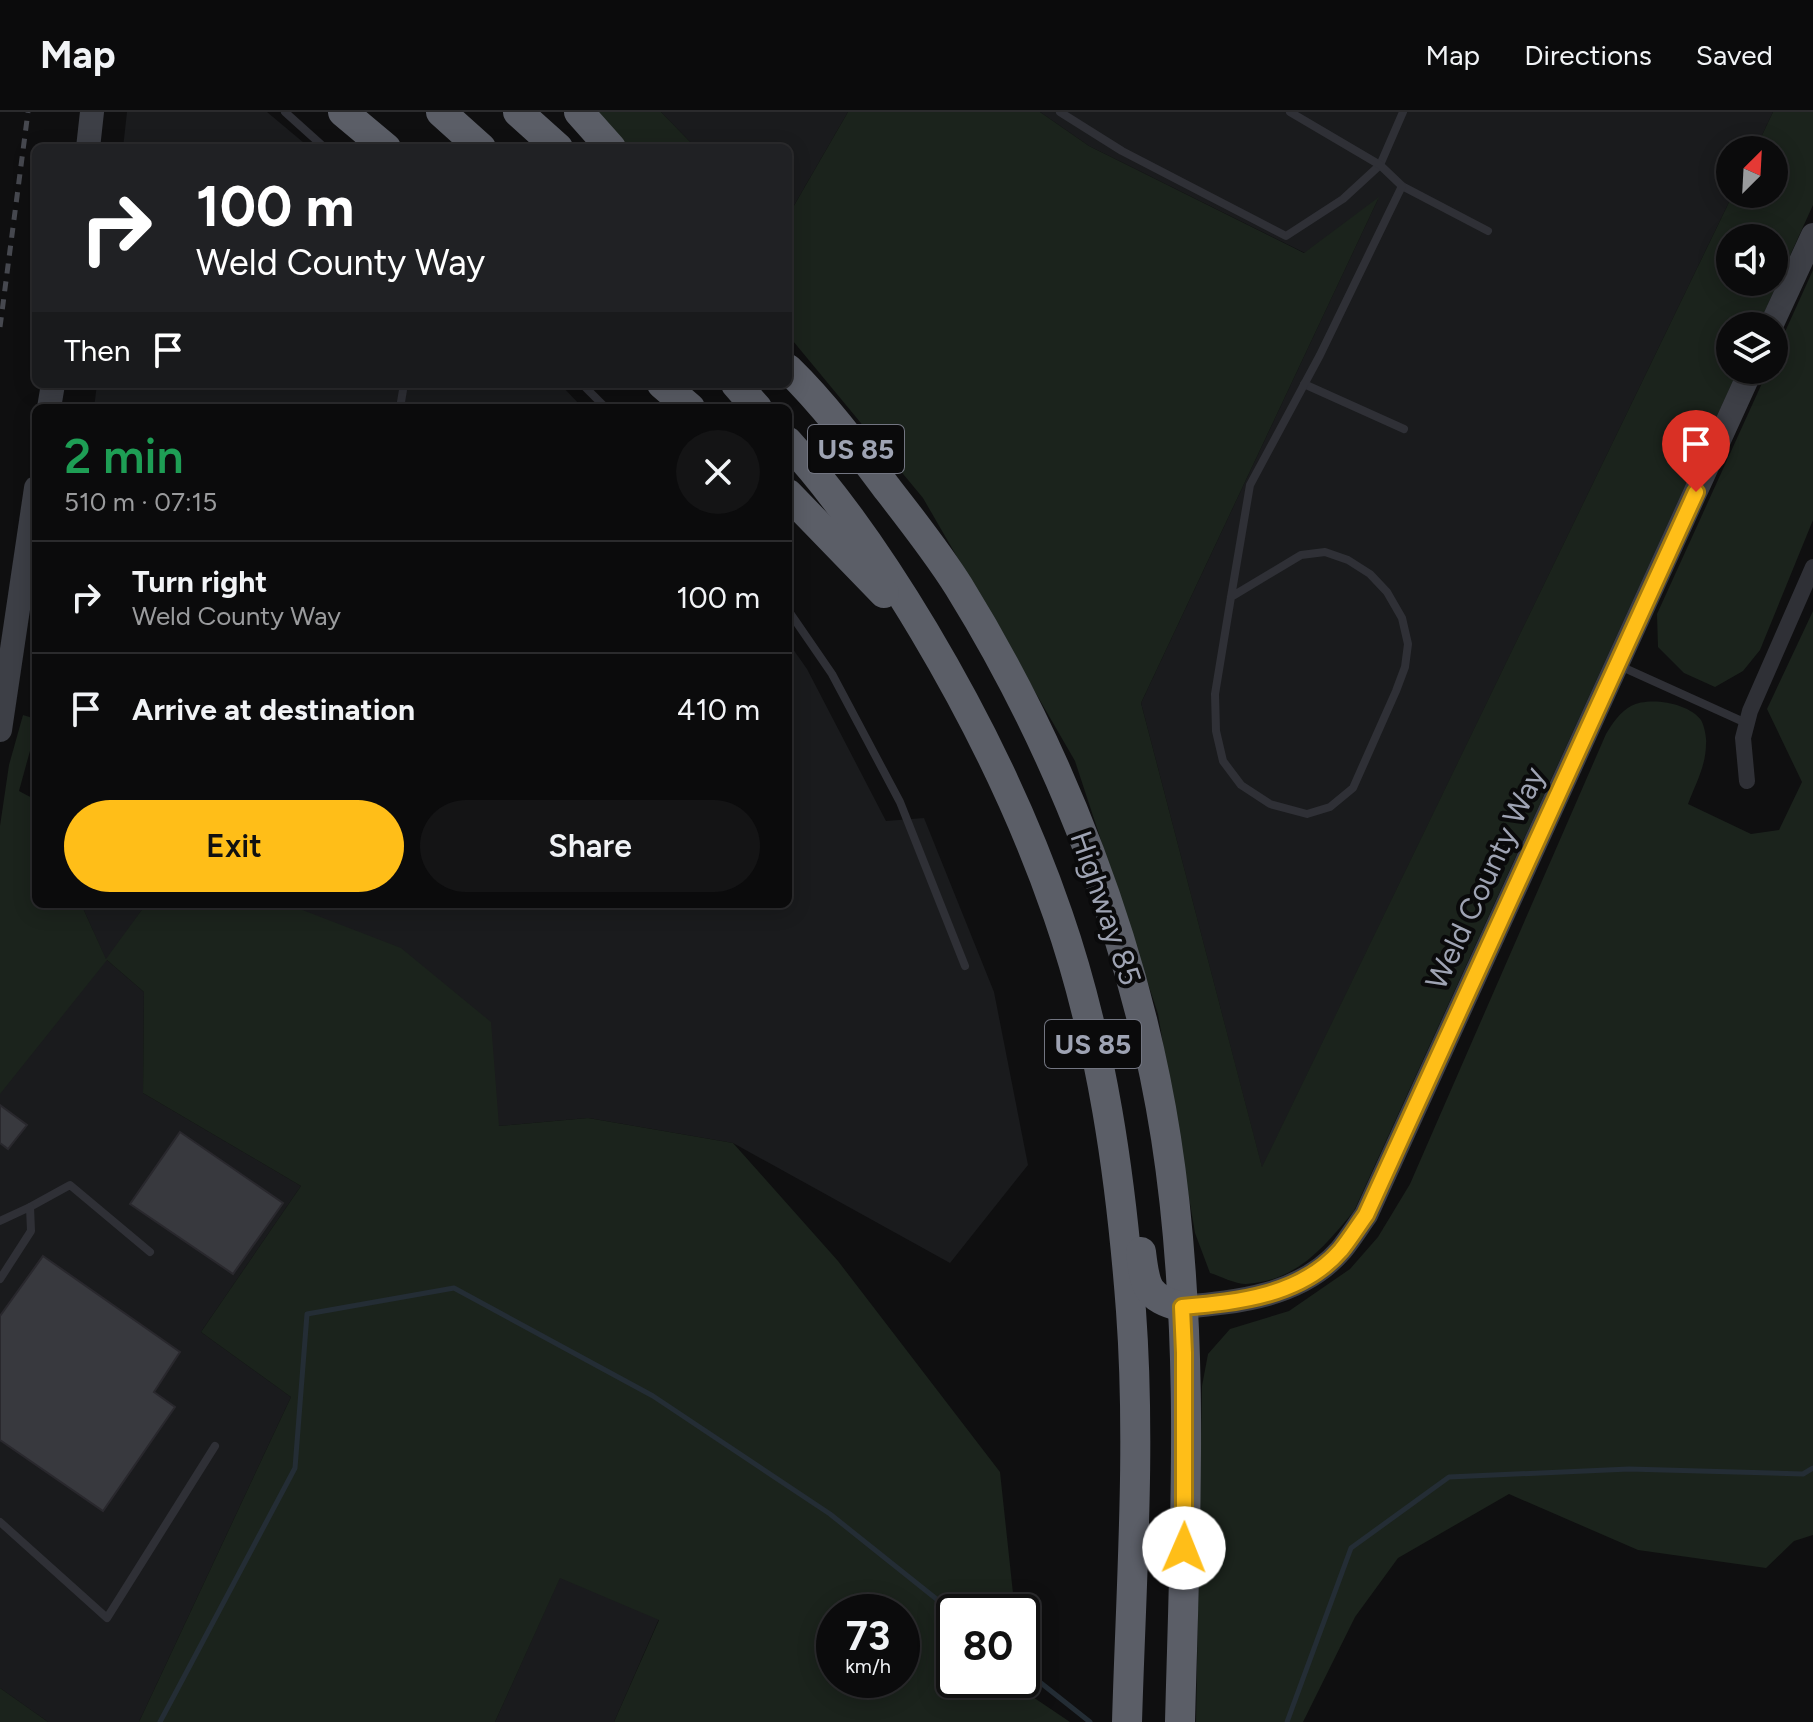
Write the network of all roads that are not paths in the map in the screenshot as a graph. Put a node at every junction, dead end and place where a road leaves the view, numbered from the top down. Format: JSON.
{"nodes":[{"id":1,"x":92,"y":112,"type":"edge"},
{"id":2,"x":285,"y":112,"type":"edge"},
{"id":3,"x":343,"y":112,"type":"edge"},
{"id":4,"x":441,"y":112,"type":"edge"},
{"id":5,"x":518,"y":112,"type":"edge"},
{"id":6,"x":579,"y":112,"type":"edge"},
{"id":7,"x":1060,"y":112,"type":"edge"},
{"id":8,"x":1290,"y":112,"type":"edge"},
{"id":9,"x":1403,"y":112,"type":"edge"},
{"id":10,"x":88,"y":144,"type":"edge"},
{"id":11,"x":321,"y":144,"type":"edge"},
{"id":12,"x":381,"y":144,"type":"edge"},
{"id":13,"x":477,"y":144,"type":"edge"},
{"id":14,"x":554,"y":144,"type":"edge"},
{"id":15,"x":607,"y":144,"type":"edge"},
{"id":16,"x":1380,"y":165,"type":"junction"},
{"id":17,"x":1402,"y":186,"type":"junction"},
{"id":18,"x":1488,"y":231,"type":"dead end"},
{"id":19,"x":1813,"y":235,"type":"edge"},
{"id":20,"x":1777,"y":312,"type":"edge"},
{"id":21,"x":792,"y":372,"type":"edge"},
{"id":22,"x":1304,"y":384,"type":"junction"},
{"id":23,"x":1745,"y":384,"type":"edge"},
{"id":24,"x":586,"y":388,"type":"edge"},
{"id":25,"x":667,"y":388,"type":"edge"},
{"id":26,"x":740,"y":388,"type":"edge"},
{"id":27,"x":602,"y":404,"type":"edge"},
{"id":28,"x":685,"y":404,"type":"edge"},
{"id":29,"x":754,"y":404,"type":"edge"},
{"id":30,"x":1404,"y":429,"type":"dead end"},
{"id":31,"x":792,"y":447,"type":"edge"},
{"id":32,"x":792,"y":498,"type":"edge"},
{"id":33,"x":32,"y":515,"type":"edge"},
{"id":34,"x":1813,"y":567,"type":"edge"},
{"id":35,"x":1231,"y":597,"type":"junction"},
{"id":36,"x":792,"y":616,"type":"edge"},
{"id":37,"x":1619,"y":665,"type":"junction"},
{"id":38,"x":963,"y":696,"type":"junction"},
{"id":39,"x":1747,"y":723,"type":"junction"},
{"id":40,"x":0,"y":730,"type":"edge"},
{"id":41,"x":1747,"y":781,"type":"dead end"},
{"id":42,"x":965,"y":966,"type":"dead end"},
{"id":43,"x":1083,"y":1003,"type":"junction"},
{"id":44,"x":30,"y":1207,"type":"junction"},
{"id":45,"x":0,"y":1221,"type":"edge"},
{"id":46,"x":150,"y":1252,"type":"dead end"},
{"id":47,"x":0,"y":1279,"type":"edge"},
{"id":48,"x":1182,"y":1307,"type":"junction"},
{"id":49,"x":215,"y":1446,"type":"dead end"},
{"id":50,"x":0,"y":1522,"type":"edge"},
{"id":51,"x":1127,"y":1722,"type":"edge"},
{"id":52,"x":1180,"y":1722,"type":"edge"}],
"edges":[{"from":1,"to":10,"type":"street"},
{"from":2,"to":11,"type":"lane"},
{"from":3,"to":12,"type":"highway"},
{"from":4,"to":13,"type":"highway"},
{"from":5,"to":14,"type":"highway"},
{"from":6,"to":15,"type":"highway"},
{"from":7,"to":16,"type":"lane"},
{"from":8,"to":16,"type":"lane"},
{"from":9,"to":16,"type":"lane"},
{"from":16,"to":17,"type":"lane"},
{"from":17,"to":18,"type":"lane"},
{"from":17,"to":22,"type":"lane"},
{"from":19,"to":20,"type":"street"},
{"from":21,"to":48,"type":"highway","name":"Highway 85","number":"US 85"},
{"from":22,"to":30,"type":"lane"},
{"from":22,"to":35,"type":"lane"},
{"from":23,"to":37,"type":"street","name":"Weld County Way"},
{"from":24,"to":27,"type":"lane"},
{"from":25,"to":28,"type":"highway"},
{"from":26,"to":29,"type":"highway"},
{"from":31,"to":38,"type":"highway","name":"Highway 85","number":"US 85"},
{"from":32,"to":38,"type":"highway"},
{"from":33,"to":40,"type":"street"},
{"from":34,"to":39,"type":"street"},
{"from":35,"to":35,"type":"lane"},
{"from":36,"to":42,"type":"lane"},
{"from":37,"to":39,"type":"lane"},
{"from":37,"to":48,"type":"street","name":"Weld County Way"},
{"from":38,"to":43,"type":"highway","name":"Highway 85","number":"US 85"},
{"from":39,"to":41,"type":"street"},
{"from":43,"to":48,"type":"highway"},
{"from":43,"to":51,"type":"highway","name":"Highway 85","number":"US 85"},
{"from":44,"to":45,"type":"lane"},
{"from":44,"to":46,"type":"lane"},
{"from":44,"to":47,"type":"lane"},
{"from":48,"to":52,"type":"highway","name":"Highway 85","number":"US 85"},
{"from":49,"to":50,"type":"lane"}]}
